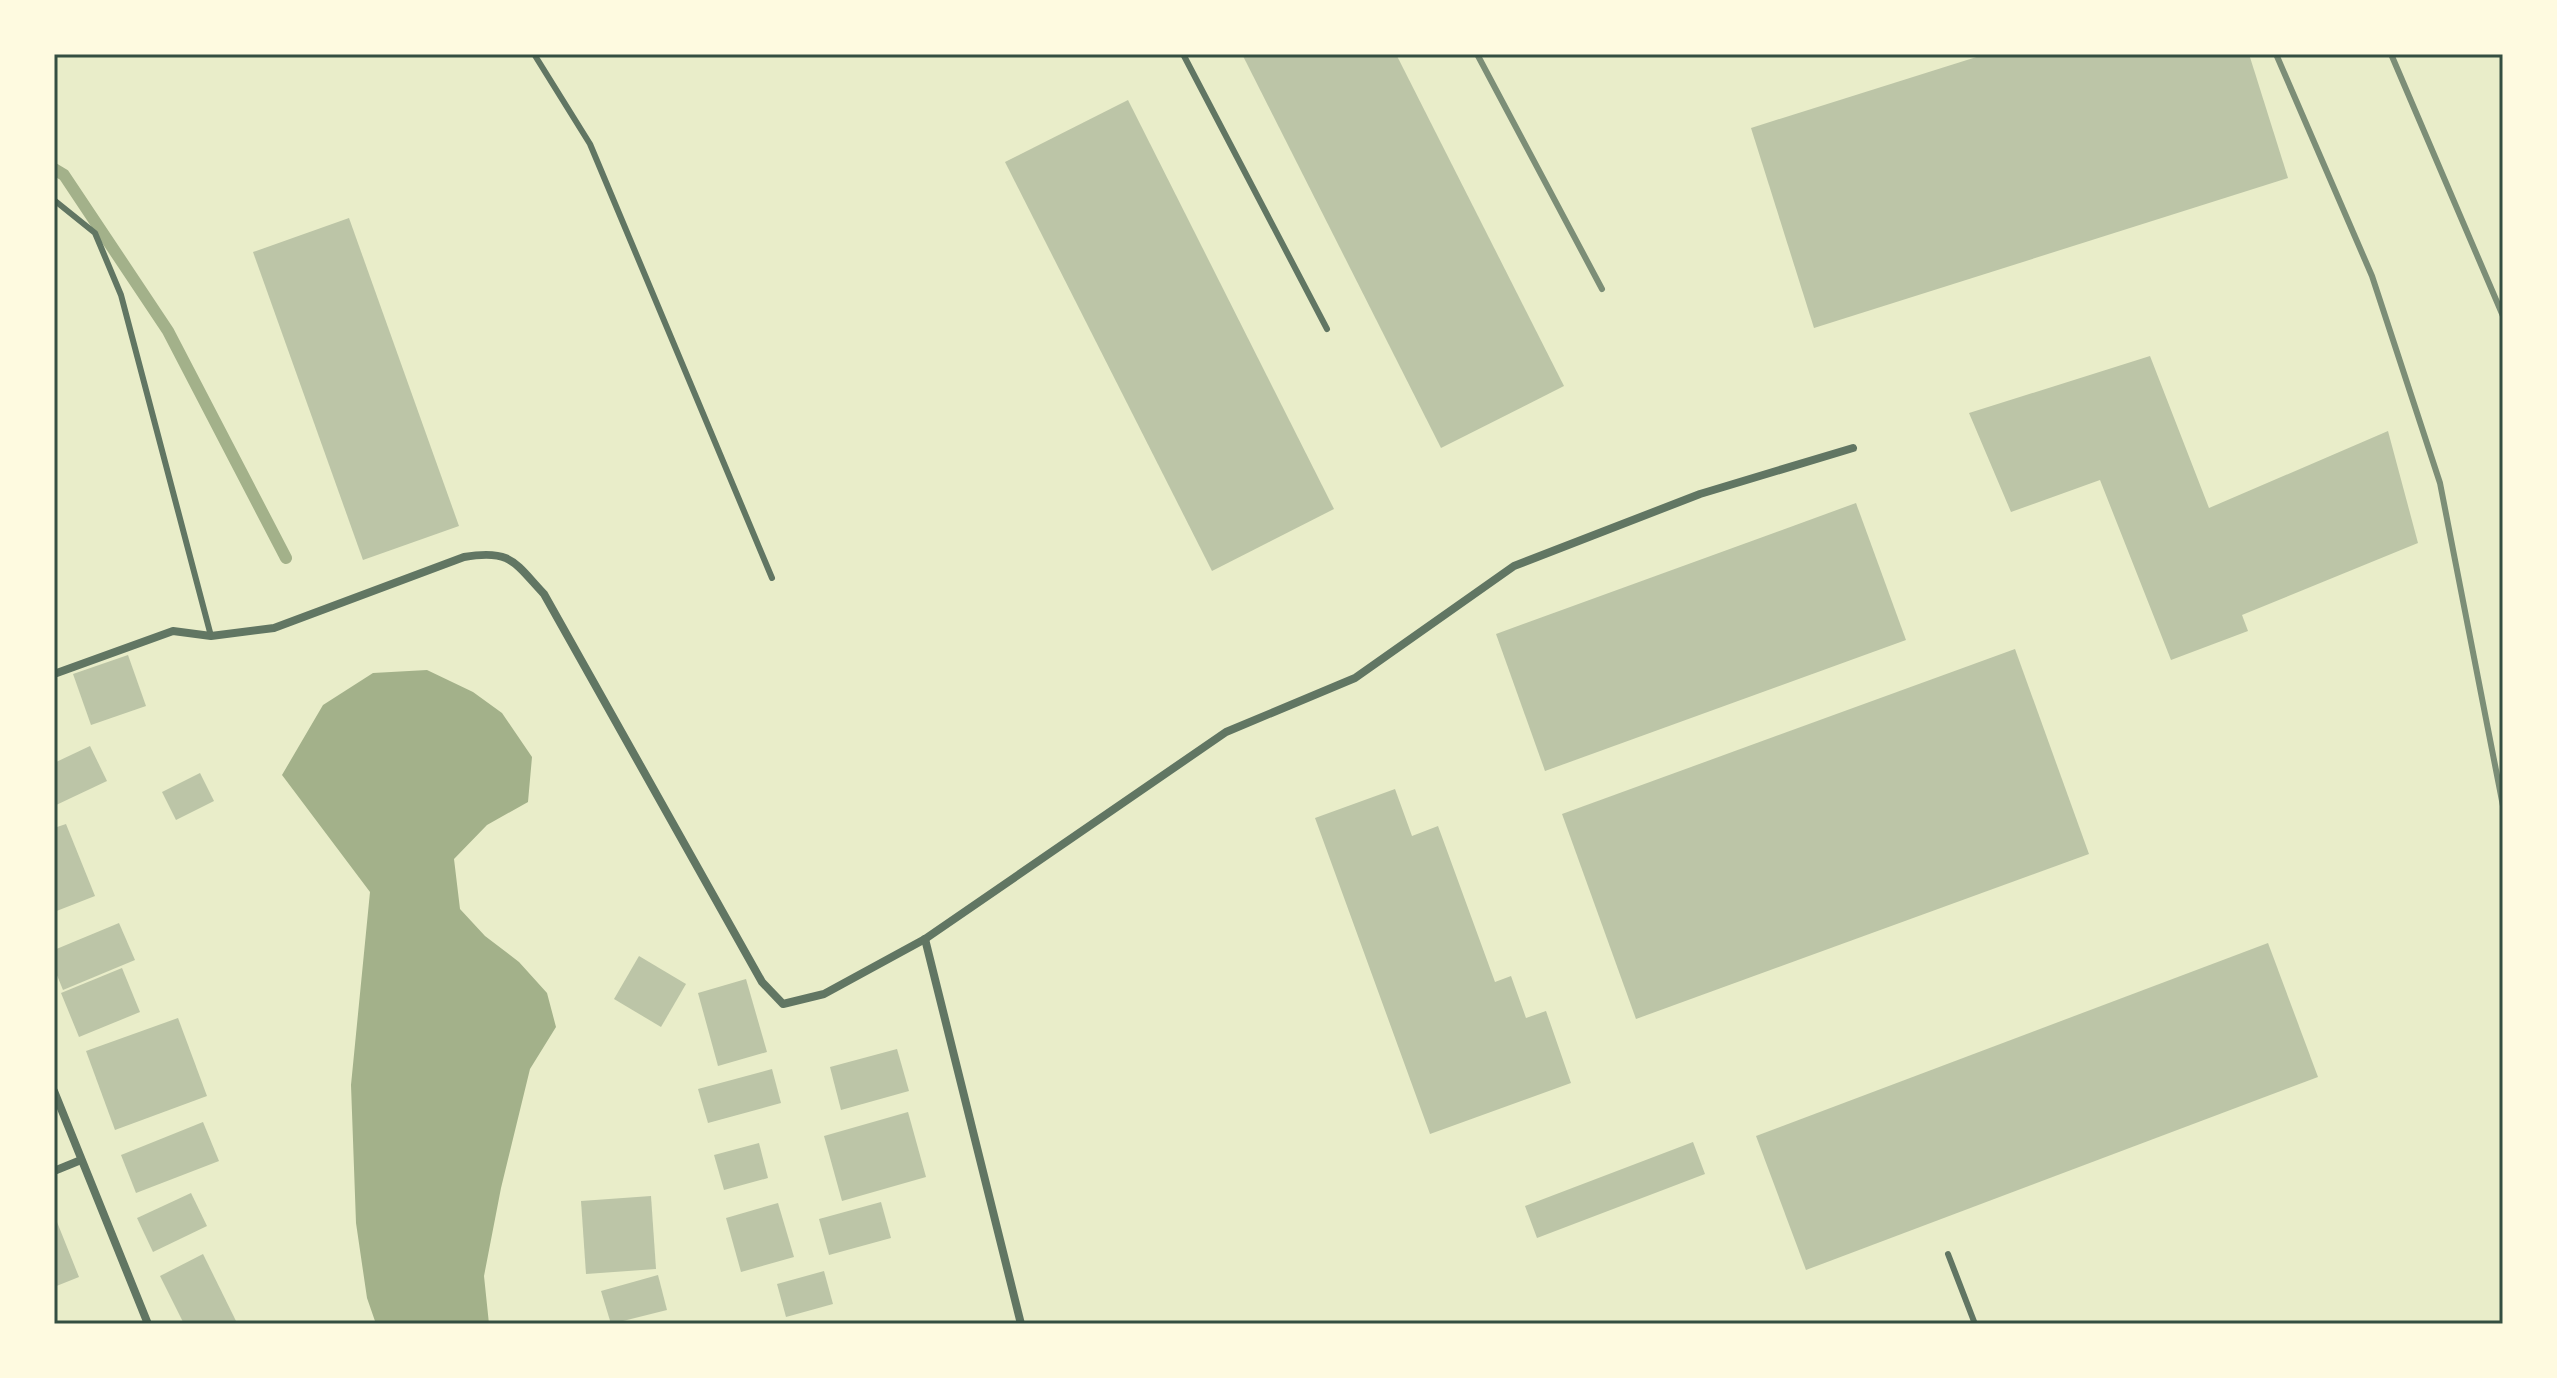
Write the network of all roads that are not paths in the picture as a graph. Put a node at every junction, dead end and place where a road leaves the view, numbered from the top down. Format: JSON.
{"nodes":[{"id":1,"x":534,"y":54,"type":"edge"},
{"id":2,"x":1183,"y":54,"type":"edge"},
{"id":3,"x":54,"y":200,"type":"edge"},
{"id":4,"x":1327,"y":329,"type":"dead end"},
{"id":5,"x":1853,"y":448,"type":"dead end"},
{"id":6,"x":772,"y":578,"type":"dead end"},
{"id":7,"x":211,"y":636,"type":"junction"},
{"id":8,"x":54,"y":674,"type":"edge"},
{"id":9,"x":925,"y":939,"type":"junction"},
{"id":10,"x":54,"y":1091,"type":"edge"},
{"id":11,"x":81,"y":1160,"type":"junction"},
{"id":12,"x":54,"y":1171,"type":"edge"},
{"id":13,"x":1948,"y":1254,"type":"dead end"},
{"id":14,"x":148,"y":1324,"type":"edge"},
{"id":15,"x":1021,"y":1324,"type":"edge"},
{"id":16,"x":1975,"y":1324,"type":"edge"}],
"edges":[{"from":1,"to":6,"type":"lane"},
{"from":2,"to":4,"type":"lane"},
{"from":3,"to":7,"type":"lane"},
{"from":5,"to":9,"type":"street"},
{"from":7,"to":8,"type":"street"},
{"from":7,"to":9,"type":"street"},
{"from":9,"to":15,"type":"street"},
{"from":10,"to":11,"type":"street"},
{"from":11,"to":12,"type":"street"},
{"from":11,"to":14,"type":"street"},
{"from":13,"to":16,"type":"lane"}]}
